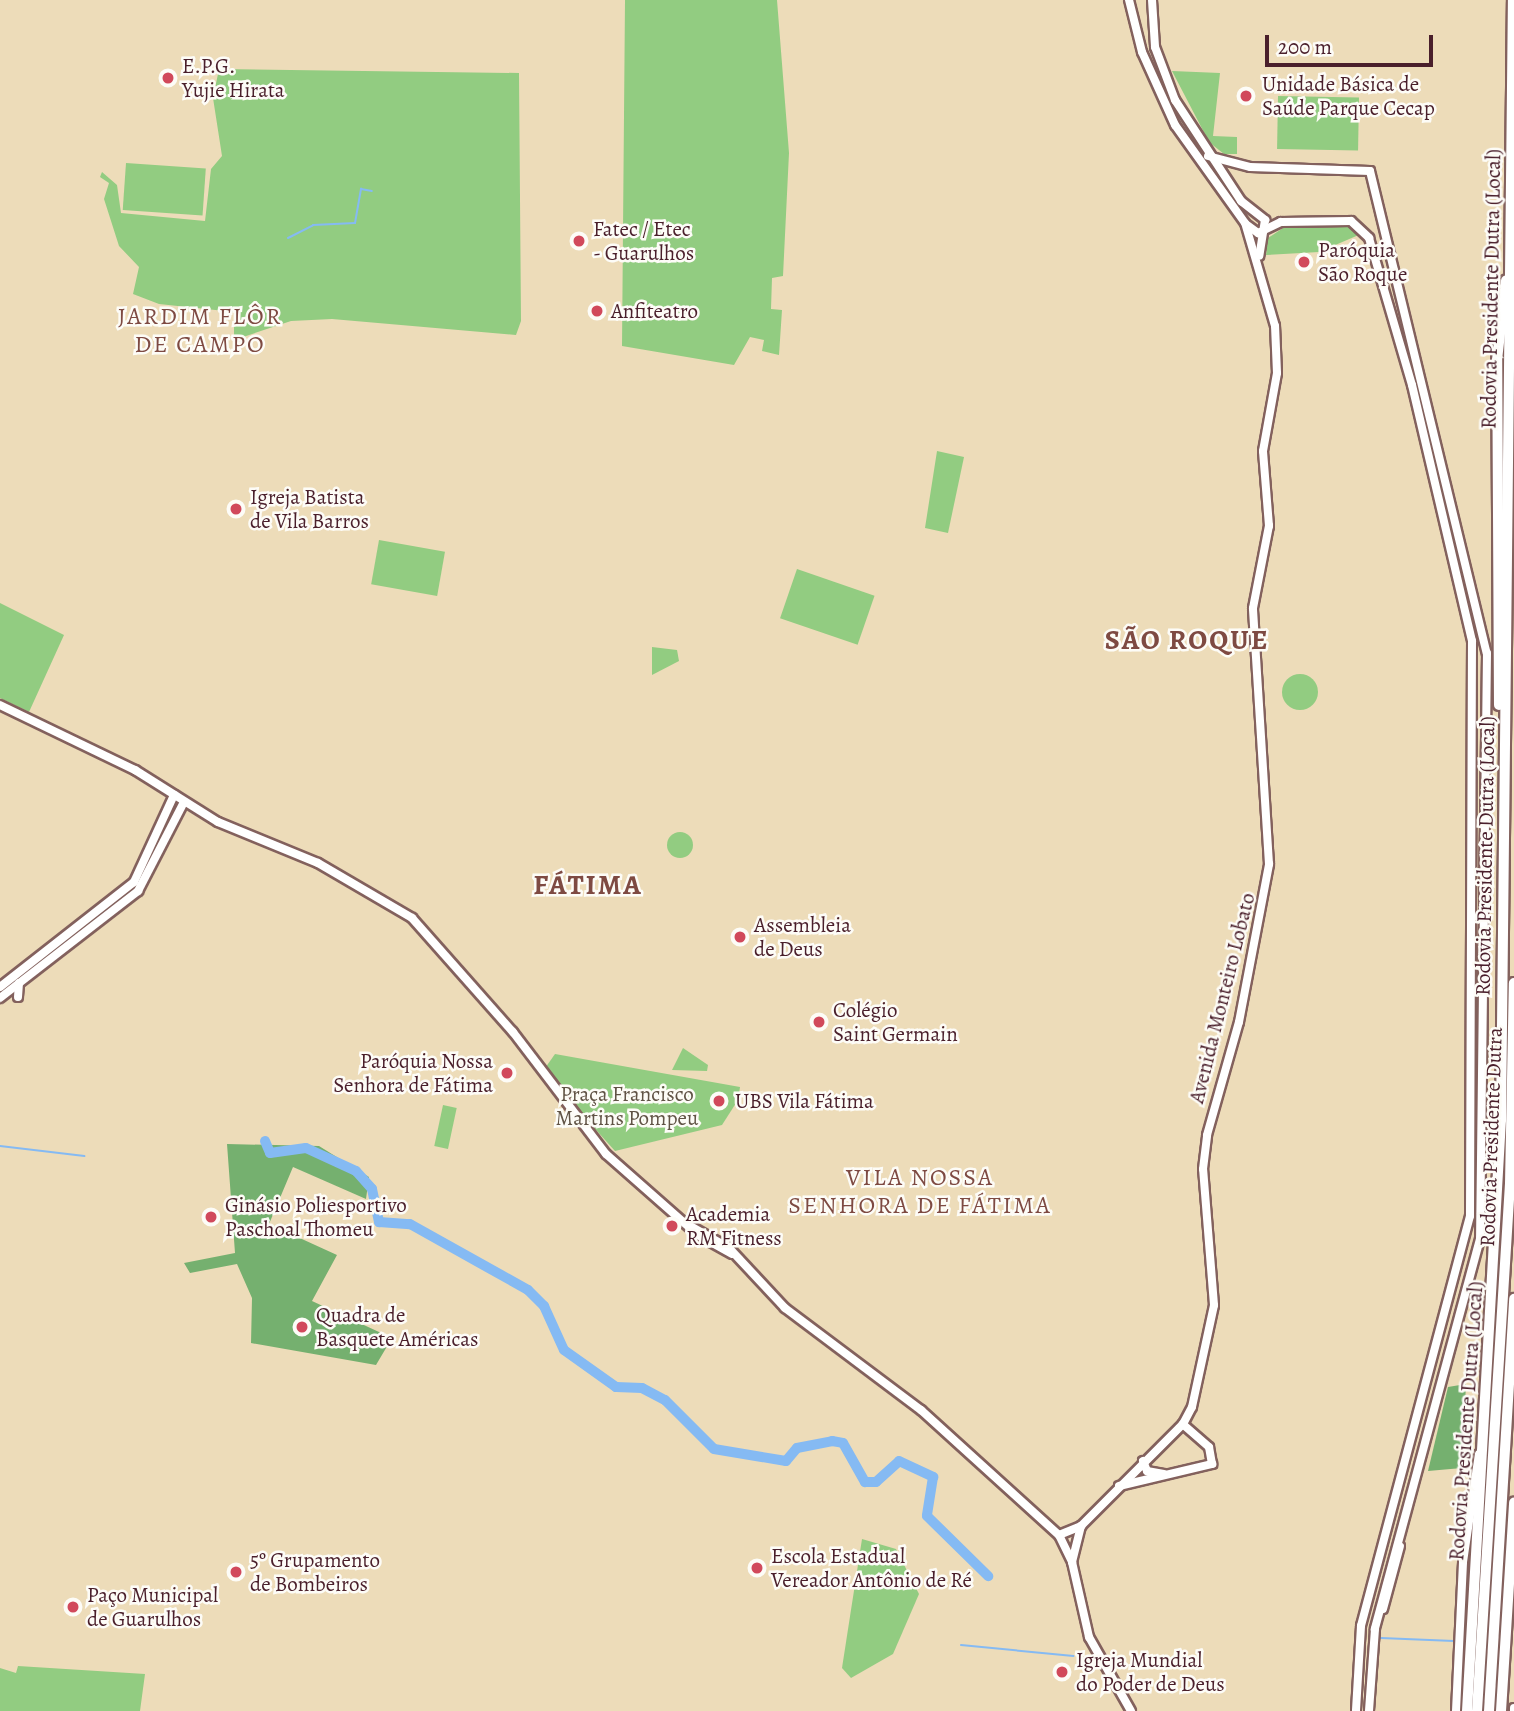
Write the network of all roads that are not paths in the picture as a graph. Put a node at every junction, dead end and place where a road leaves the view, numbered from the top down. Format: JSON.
{"nodes":[{"id":1,"x":1149,"y":0,"type":"edge"},
{"id":2,"x":1512,"y":0,"type":"edge"},
{"id":3,"x":1129,"y":1,"type":"edge"},
{"id":4,"x":1513,"y":13,"type":"edge"},
{"id":5,"x":1208,"y":156,"type":"junction"},
{"id":6,"x":1245,"y":223,"type":"junction"},
{"id":7,"x":1264,"y":231,"type":"junction"},
{"id":8,"x":1261,"y":269,"type":"junction"},
{"id":9,"x":0,"y":705,"type":"edge"},
{"id":10,"x":174,"y":795,"type":"junction"},
{"id":11,"x":184,"y":802,"type":"junction"},
{"id":12,"x":19,"y":983,"type":"junction"},
{"id":13,"x":1514,"y":983,"type":"edge"},
{"id":14,"x":0,"y":987,"type":"edge"},
{"id":15,"x":0,"y":998,"type":"edge"},
{"id":16,"x":18,"y":998,"type":"dead end"},
{"id":17,"x":1514,"y":1299,"type":"edge"},
{"id":18,"x":1183,"y":1424,"type":"junction"},
{"id":19,"x":1170,"y":1436,"type":"junction"},
{"id":20,"x":1413,"y":1436,"type":"junction"},
{"id":21,"x":1196,"y":1440,"type":"junction"},
{"id":22,"x":1427,"y":1441,"type":"junction"},
{"id":23,"x":1484,"y":1445,"type":"junction"},
{"id":24,"x":1143,"y":1461,"type":"junction"},
{"id":25,"x":1170,"y":1475,"type":"junction"},
{"id":26,"x":1116,"y":1487,"type":"junction"},
{"id":27,"x":1514,"y":1502,"type":"edge"},
{"id":28,"x":1081,"y":1526,"type":"junction"},
{"id":29,"x":1059,"y":1535,"type":"junction"},
{"id":30,"x":1399,"y":1543,"type":"junction"},
{"id":31,"x":1383,"y":1544,"type":"junction"},
{"id":32,"x":1072,"y":1562,"type":"junction"},
{"id":33,"x":1358,"y":1643,"type":"junction"},
{"id":34,"x":1369,"y":1672,"type":"junction"},
{"id":35,"x":1131,"y":1711,"type":"edge"},
{"id":36,"x":1356,"y":1711,"type":"edge"},
{"id":37,"x":1369,"y":1711,"type":"edge"},
{"id":38,"x":1456,"y":1711,"type":"edge"},
{"id":39,"x":1467,"y":1711,"type":"edge"},
{"id":40,"x":1477,"y":1711,"type":"edge"},
{"id":41,"x":1489,"y":1711,"type":"edge"},
{"id":42,"x":1501,"y":1711,"type":"edge"}],
"edges":[{"from":1,"to":5,"type":"main road"},
{"from":2,"to":4,"type":"highway","name":"Rodovia Presidente Dutra (Local)"},
{"from":3,"to":6,"type":"main road","name":"Avenida Monteiro Lobato"},
{"from":4,"to":23,"type":"highway","name":"Rodovia Presidente Dutra (Local)"},
{"from":5,"to":7,"type":"main road"},
{"from":5,"to":22,"type":"main road"},
{"from":6,"to":7,"type":"main road"},
{"from":6,"to":8,"type":"main road","name":"Avenida Monteiro Lobato"},
{"from":7,"to":8,"type":"main road","name":"Avenida Monteiro Lobato"},
{"from":7,"to":20,"type":"main road"},
{"from":8,"to":18,"type":"main road","name":"Avenida Monteiro Lobato"},
{"from":9,"to":10,"type":"main road"},
{"from":10,"to":11,"type":"main road"},
{"from":10,"to":14,"type":"main road"},
{"from":11,"to":12,"type":"main road"},
{"from":11,"to":29,"type":"main road"},
{"from":12,"to":15,"type":"main road"},
{"from":12,"to":16,"type":"main road"},
{"from":13,"to":40,"type":"highway","name":"Rodovia Presidente Dutra"},
{"from":17,"to":41,"type":"highway"},
{"from":18,"to":19,"type":"main road"},
{"from":18,"to":21,"type":"main road"},
{"from":19,"to":21,"type":"main road"},
{"from":19,"to":24,"type":"main road"},
{"from":20,"to":22,"type":"main road"},
{"from":20,"to":31,"type":"main road"},
{"from":21,"to":25,"type":"main road"},
{"from":22,"to":30,"type":"main road"},
{"from":23,"to":38,"type":"main road"},
{"from":23,"to":39,"type":"highway","name":"Rodovia Presidente Dutra (Local)"},
{"from":24,"to":25,"type":"main road"},
{"from":24,"to":26,"type":"main road"},
{"from":25,"to":26,"type":"main road"},
{"from":26,"to":28,"type":"main road"},
{"from":27,"to":42,"type":"highway"},
{"from":28,"to":29,"type":"main road"},
{"from":28,"to":32,"type":"main road"},
{"from":29,"to":32,"type":"main road"},
{"from":30,"to":31,"type":"main road"},
{"from":30,"to":34,"type":"main road"},
{"from":31,"to":33,"type":"main road"},
{"from":32,"to":35,"type":"main road"},
{"from":33,"to":34,"type":"main road"},
{"from":33,"to":36,"type":"main road"},
{"from":34,"to":37,"type":"main road"}]}
